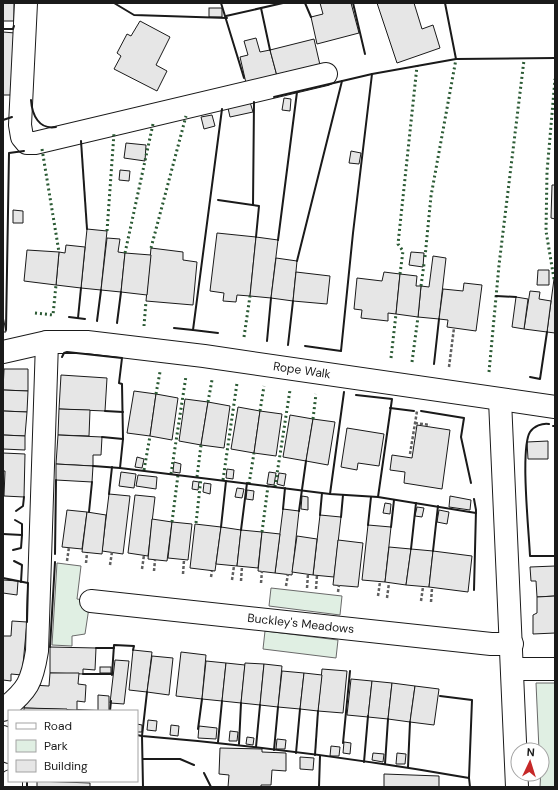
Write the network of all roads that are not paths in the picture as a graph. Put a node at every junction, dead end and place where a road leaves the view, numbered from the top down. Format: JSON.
{"nodes":[{"id":1,"x":26,"y":3,"type":"edge"},
{"id":2,"x":326,"y":74,"type":"dead end"},
{"id":3,"x":48,"y":342,"type":"junction"},
{"id":4,"x":3,"y":352,"type":"edge"},
{"id":5,"x":500,"y":400,"type":"junction"},
{"id":6,"x":555,"y":407,"type":"edge"},
{"id":7,"x":91,"y":601,"type":"dead end"},
{"id":8,"x":512,"y":644,"type":"junction"},
{"id":9,"x":512,"y":669,"type":"junction"},
{"id":10,"x":555,"y":669,"type":"edge"},
{"id":11,"x":3,"y":710,"type":"edge"},
{"id":12,"x":3,"y":737,"type":"edge"},
{"id":13,"x":515,"y":742,"type":"edge"},
{"id":14,"x":8,"y":750,"type":"edge"}],
"edges":[{"from":1,"to":2,"type":"street"},
{"from":3,"to":4,"type":"street","name":"Rope Walk"},
{"from":3,"to":5,"type":"street","name":"Rope Walk"},
{"from":3,"to":11,"type":"street"},
{"from":5,"to":6,"type":"street","name":"Rope Walk"},
{"from":5,"to":8,"type":"street"},
{"from":7,"to":8,"type":"street","name":"Buckley's Meadows"},
{"from":8,"to":9,"type":"street"},
{"from":9,"to":10,"type":"street"},
{"from":9,"to":13,"type":"street"},
{"from":12,"to":14,"type":"street"}]}
